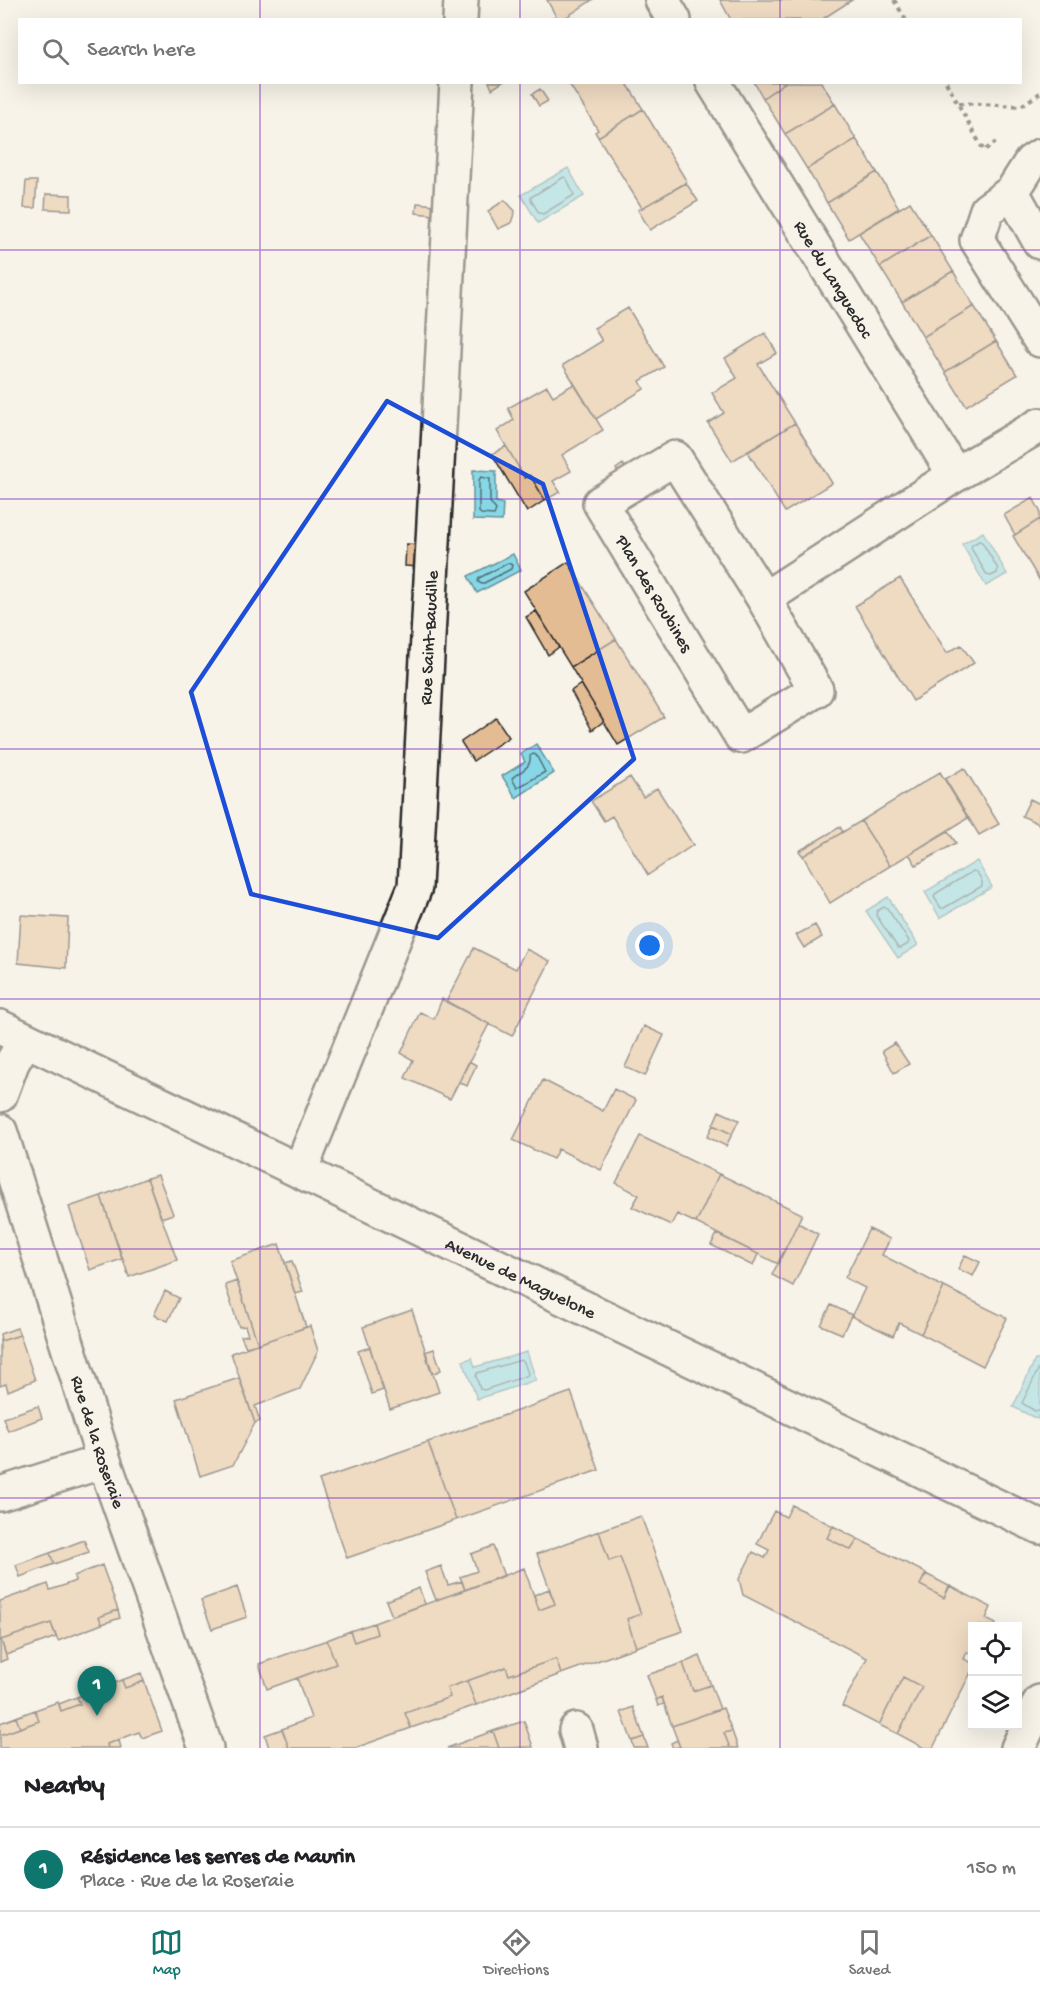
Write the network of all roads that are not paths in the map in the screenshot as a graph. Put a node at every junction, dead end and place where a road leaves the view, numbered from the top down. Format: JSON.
{"nodes":[{"id":1,"x":461,"y":0,"type":"edge"},
{"id":2,"x":662,"y":0,"type":"edge"},
{"id":3,"x":460,"y":18,"type":"edge"},
{"id":4,"x":673,"y":18,"type":"edge"},
{"id":5,"x":457,"y":84,"type":"edge"},
{"id":6,"x":714,"y":84,"type":"edge"},
{"id":7,"x":1036,"y":159,"type":"edge"},
{"id":8,"x":1012,"y":192,"type":"junction"},
{"id":9,"x":1040,"y":242,"type":"edge"},
{"id":10,"x":1040,"y":340,"type":"edge"},
{"id":11,"x":1040,"y":425,"type":"edge"},
{"id":12,"x":955,"y":475,"type":"junction"},
{"id":13,"x":764,"y":599,"type":"junction"},
{"id":14,"x":12,"y":1034,"type":"edge"},
{"id":15,"x":0,"y":1095,"type":"edge"},
{"id":16,"x":0,"y":1131,"type":"edge"},
{"id":17,"x":300,"y":1172,"type":"junction"},
{"id":18,"x":104,"y":1461,"type":"junction"},
{"id":19,"x":0,"y":1494,"type":"edge"},
{"id":20,"x":1037,"y":1516,"type":"edge"},
{"id":21,"x":1040,"y":1702,"type":"edge"},
{"id":22,"x":206,"y":1748,"type":"edge"},
{"id":23,"x":1018,"y":1748,"type":"edge"}],
"edges":[{"from":1,"to":3,"type":"street"},
{"from":2,"to":4,"type":"street"},
{"from":5,"to":17,"type":"street","name":"Rue Saint-Baudille"},
{"from":6,"to":12,"type":"street","name":"Rue du Languedoc"},
{"from":7,"to":8,"type":"street"},
{"from":8,"to":9,"type":"street"},
{"from":8,"to":10,"type":"street"},
{"from":11,"to":12,"type":"street"},
{"from":12,"to":13,"type":"street"},
{"from":13,"to":13,"type":"street","name":"Plan des Roubines"},
{"from":14,"to":15,"type":"street"},
{"from":14,"to":17,"type":"street","name":"Avenue de Maguelone"},
{"from":16,"to":18,"type":"street","name":"Rue de la Roseraie"},
{"from":17,"to":20,"type":"street","name":"Avenue de Maguelone"},
{"from":18,"to":19,"type":"street"},
{"from":18,"to":22,"type":"street","name":"Rue de la Roseraie"},
{"from":21,"to":23,"type":"street"}]}
